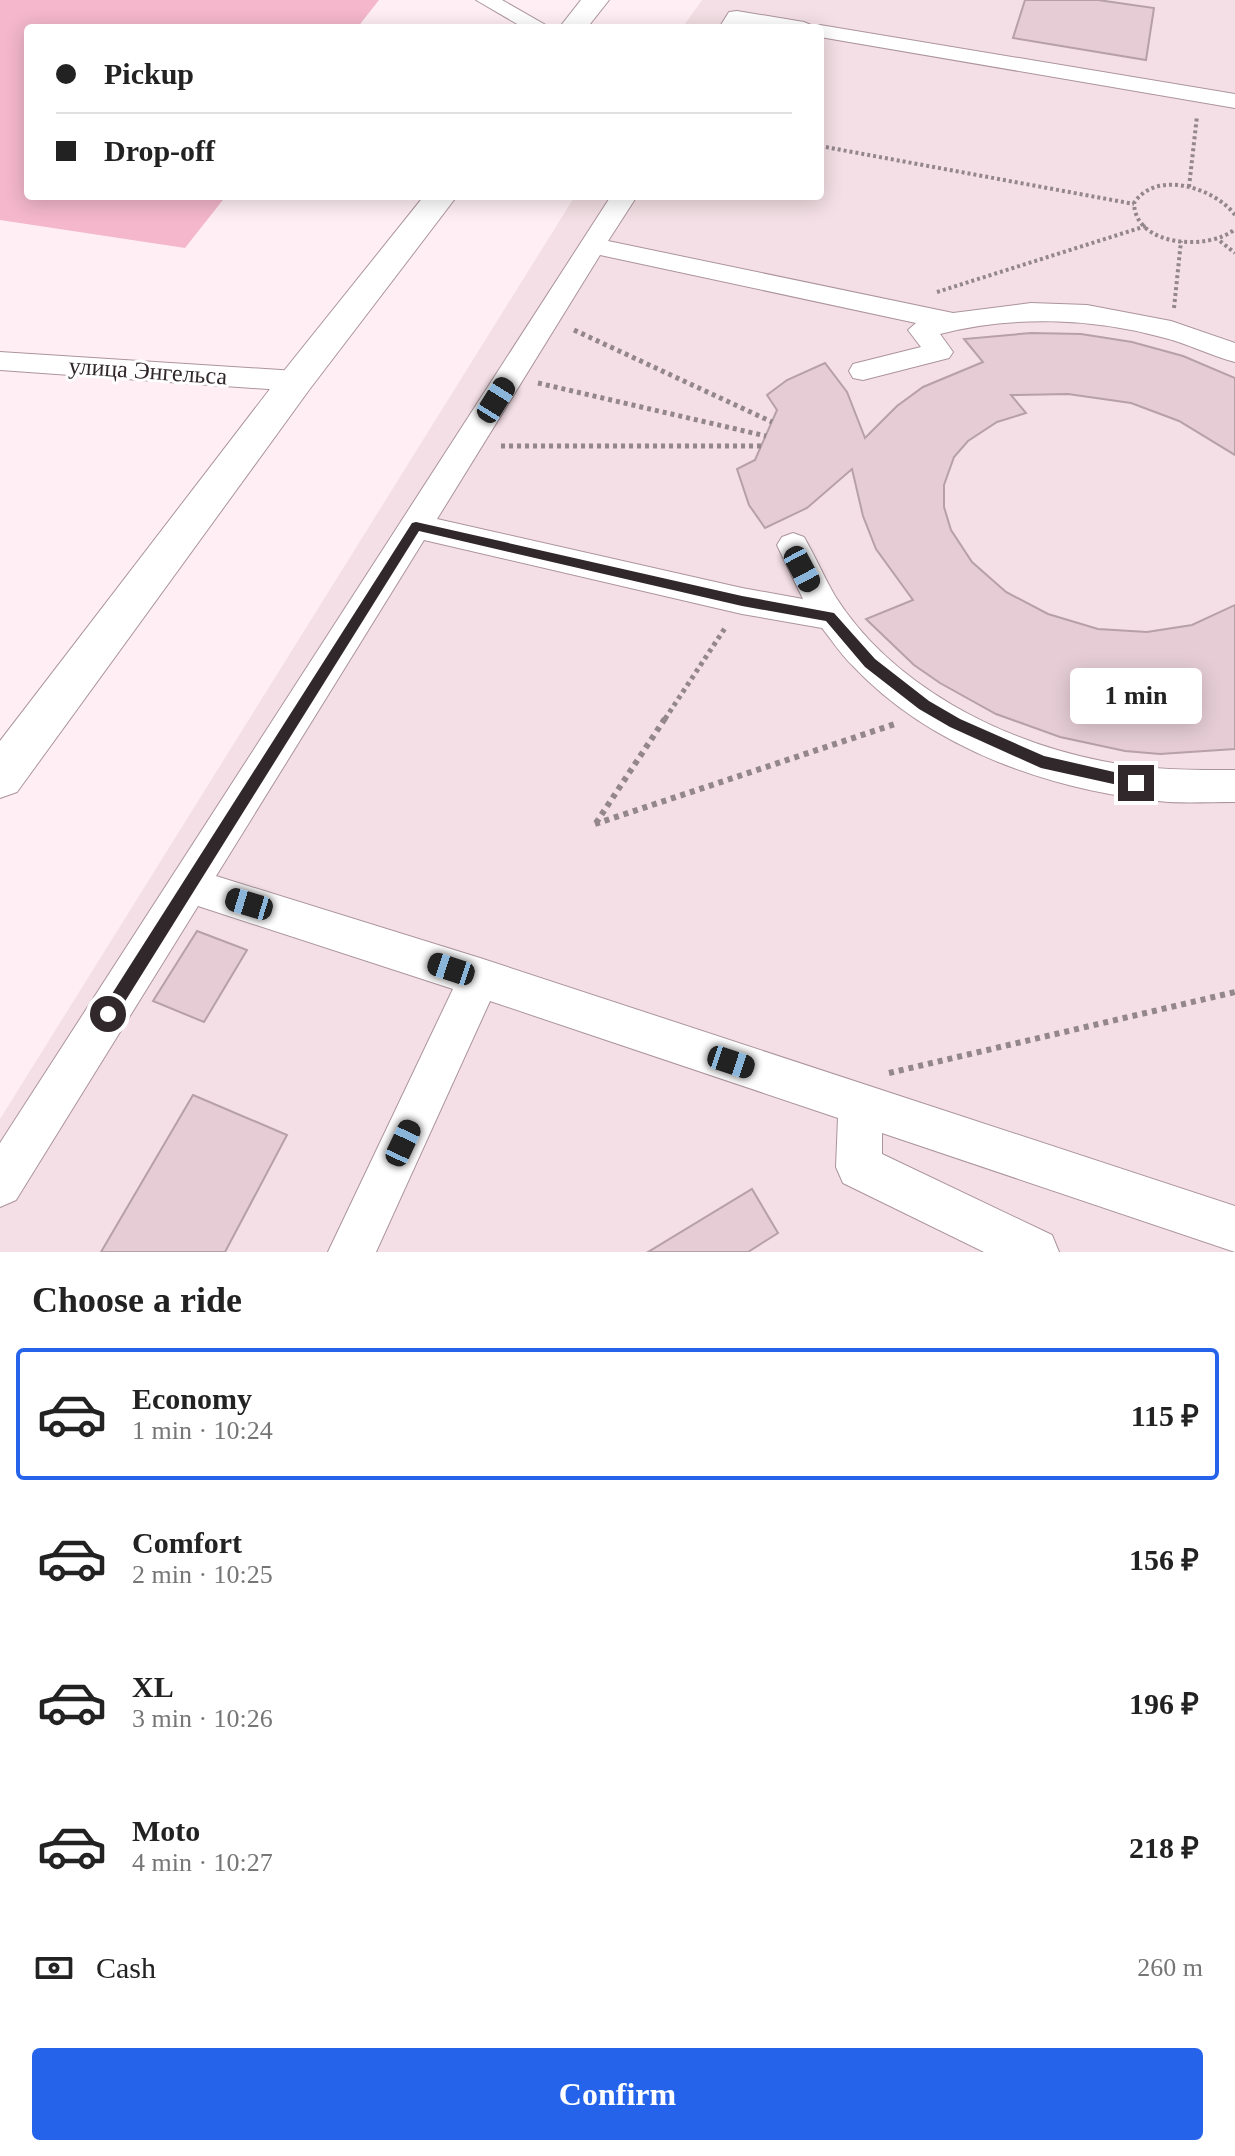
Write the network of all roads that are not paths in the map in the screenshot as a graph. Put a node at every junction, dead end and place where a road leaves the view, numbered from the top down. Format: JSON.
{"nodes":[{"id":1,"x":486,"y":0,"type":"edge"},
{"id":2,"x":595,"y":0,"type":"edge"},
{"id":3,"x":532,"y":24,"type":"edge"},
{"id":4,"x":576,"y":24,"type":"edge"},
{"id":5,"x":733,"y":24,"type":"edge"},
{"id":6,"x":780,"y":24,"type":"edge"},
{"id":7,"x":824,"y":32,"type":"edge"},
{"id":8,"x":1235,"y":101,"type":"edge"},
{"id":9,"x":438,"y":200,"type":"edge"},
{"id":10,"x":622,"y":200,"type":"edge"},
{"id":11,"x":593,"y":246,"type":"junction"},
{"id":12,"x":905,"y":316,"type":"junction"},
{"id":13,"x":1235,"y":353,"type":"edge"},
{"id":14,"x":0,"y":361,"type":"edge"},
{"id":15,"x":863,"y":371,"type":"dead end"},
{"id":16,"x":296,"y":381,"type":"junction"},
{"id":17,"x":416,"y":526,"type":"junction"},
{"id":18,"x":793,"y":545,"type":"dead end"},
{"id":19,"x":829,"y":616,"type":"junction"},
{"id":20,"x":0,"y":778,"type":"edge"},
{"id":21,"x":1235,"y":786,"type":"edge"},
{"id":22,"x":190,"y":886,"type":"junction"},
{"id":23,"x":480,"y":978,"type":"junction"},
{"id":24,"x":869,"y":1090,"type":"junction"},
{"id":25,"x":0,"y":1184,"type":"edge"},
{"id":26,"x":1235,"y":1229,"type":"edge"},
{"id":27,"x":352,"y":1252,"type":"edge"},
{"id":28,"x":1035,"y":1252,"type":"edge"}],
"edges":[{"from":1,"to":3,"type":"street"},
{"from":2,"to":4,"type":"main road"},
{"from":5,"to":6,"type":"street"},
{"from":7,"to":8,"type":"street"},
{"from":9,"to":16,"type":"main road"},
{"from":10,"to":11,"type":"street"},
{"from":11,"to":12,"type":"street"},
{"from":11,"to":17,"type":"street"},
{"from":12,"to":13,"type":"street"},
{"from":12,"to":15,"type":"street"},
{"from":14,"to":16,"type":"street","name":"улица Энгельса"},
{"from":16,"to":20,"type":"main road"},
{"from":17,"to":19,"type":"street"},
{"from":17,"to":22,"type":"street"},
{"from":18,"to":19,"type":"street"},
{"from":19,"to":21,"type":"street"},
{"from":22,"to":23,"type":"street"},
{"from":22,"to":25,"type":"street"},
{"from":23,"to":24,"type":"street"},
{"from":23,"to":27,"type":"street"},
{"from":24,"to":26,"type":"street"},
{"from":24,"to":28,"type":"street"}]}
